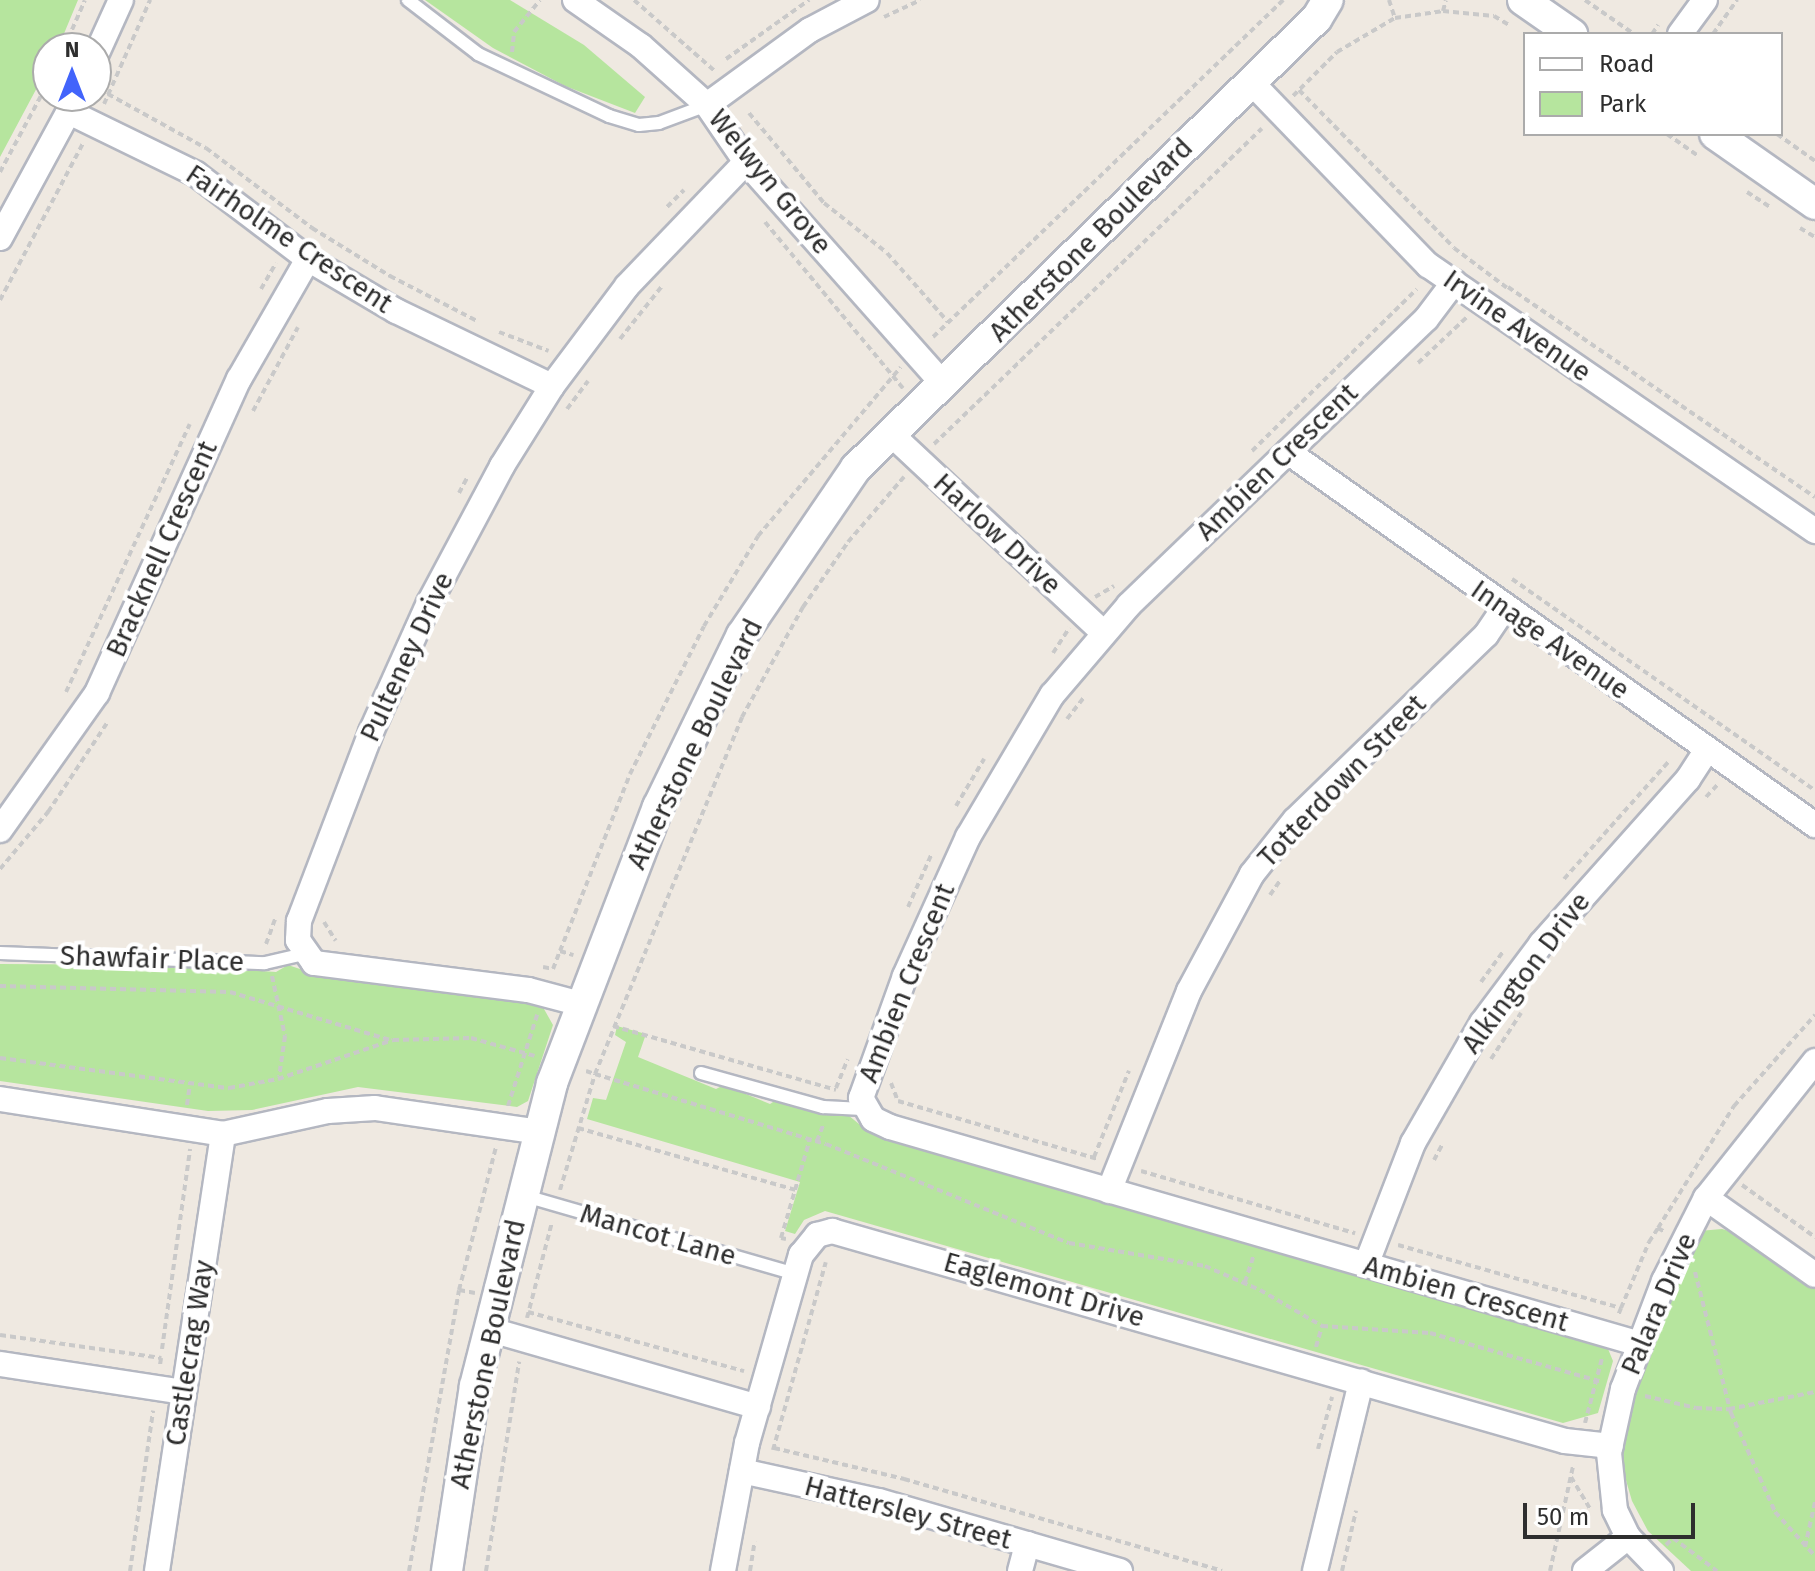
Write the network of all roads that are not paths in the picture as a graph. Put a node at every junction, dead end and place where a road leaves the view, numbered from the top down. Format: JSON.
{"nodes":[{"id":1,"x":121,"y":0,"type":"edge"},
{"id":2,"x":408,"y":0,"type":"edge"},
{"id":3,"x":575,"y":0,"type":"edge"},
{"id":4,"x":1352,"y":0,"type":"edge"},
{"id":5,"x":1705,"y":0,"type":"edge"},
{"id":6,"x":1322,"y":9,"type":"edge"},
{"id":7,"x":871,"y":11,"type":"edge"},
{"id":8,"x":1519,"y":14,"type":"edge"},
{"id":9,"x":106,"y":32,"type":"edge"},
{"id":10,"x":1567,"y":32,"type":"edge"},
{"id":11,"x":1681,"y":32,"type":"edge"},
{"id":12,"x":1251,"y":82,"type":"junction"},
{"id":13,"x":707,"y":105,"type":"junction"},
{"id":14,"x":69,"y":113,"type":"edge"},
{"id":15,"x":1718,"y":136,"type":"edge"},
{"id":16,"x":746,"y":162,"type":"junction"},
{"id":17,"x":1815,"y":204,"type":"edge"},
{"id":18,"x":0,"y":238,"type":"edge"},
{"id":19,"x":308,"y":259,"type":"junction"},
{"id":20,"x":1454,"y":282,"type":"junction"},
{"id":21,"x":944,"y":385,"type":"junction"},
{"id":22,"x":552,"y":386,"type":"junction"},
{"id":23,"x":891,"y":434,"type":"junction"},
{"id":24,"x":1288,"y":452,"type":"junction"},
{"id":25,"x":1815,"y":531,"type":"edge"},
{"id":26,"x":1504,"y":608,"type":"junction"},
{"id":27,"x":1104,"y":633,"type":"junction"},
{"id":28,"x":1707,"y":750,"type":"junction"},
{"id":29,"x":1815,"y":825,"type":"edge"},
{"id":30,"x":0,"y":830,"type":"edge"},
{"id":31,"x":0,"y":953,"type":"edge"},
{"id":32,"x":303,"y":954,"type":"junction"},
{"id":33,"x":581,"y":1004,"type":"junction"},
{"id":34,"x":1815,"y":1061,"type":"edge"},
{"id":35,"x":701,"y":1073,"type":"dead end"},
{"id":36,"x":0,"y":1099,"type":"edge"},
{"id":37,"x":863,"y":1109,"type":"junction"},
{"id":38,"x":539,"y":1132,"type":"junction"},
{"id":39,"x":223,"y":1134,"type":"junction"},
{"id":40,"x":1109,"y":1191,"type":"junction"},
{"id":41,"x":522,"y":1195,"type":"junction"},
{"id":42,"x":1715,"y":1205,"type":"junction"},
{"id":43,"x":1366,"y":1265,"type":"junction"},
{"id":44,"x":795,"y":1274,"type":"junction"},
{"id":45,"x":1815,"y":1275,"type":"edge"},
{"id":46,"x":488,"y":1329,"type":"junction"},
{"id":47,"x":1640,"y":1344,"type":"junction"},
{"id":48,"x":0,"y":1364,"type":"edge"},
{"id":49,"x":1361,"y":1382,"type":"junction"},
{"id":50,"x":184,"y":1392,"type":"junction"},
{"id":51,"x":758,"y":1407,"type":"junction"},
{"id":52,"x":1611,"y":1446,"type":"junction"},
{"id":53,"x":742,"y":1471,"type":"junction"},
{"id":54,"x":1628,"y":1537,"type":"junction"},
{"id":55,"x":1027,"y":1544,"type":"junction"},
{"id":56,"x":157,"y":1571,"type":"edge"},
{"id":57,"x":447,"y":1571,"type":"edge"},
{"id":58,"x":723,"y":1571,"type":"edge"},
{"id":59,"x":1020,"y":1571,"type":"edge"},
{"id":60,"x":1120,"y":1571,"type":"edge"},
{"id":61,"x":1315,"y":1571,"type":"edge"},
{"id":62,"x":1585,"y":1571,"type":"edge"},
{"id":63,"x":1661,"y":1571,"type":"edge"}],
"edges":[{"from":1,"to":9,"type":"street"},
{"from":2,"to":13,"type":"lane"},
{"from":3,"to":13,"type":"street","name":"Welwyn Grove"},
{"from":4,"to":6,"type":"street","name":"Atherstone Boulevard"},
{"from":5,"to":11,"type":"street"},
{"from":6,"to":12,"type":"street","name":"Atherstone Boulevard"},
{"from":7,"to":13,"type":"street"},
{"from":8,"to":10,"type":"street"},
{"from":12,"to":20,"type":"street","name":"Irvine Avenue"},
{"from":12,"to":21,"type":"street","name":"Atherstone Boulevard"},
{"from":13,"to":16,"type":"street","name":"Welwyn Grove"},
{"from":14,"to":18,"type":"street"},
{"from":14,"to":19,"type":"street","name":"Fairholme Crescent"},
{"from":15,"to":17,"type":"street"},
{"from":16,"to":21,"type":"street","name":"Welwyn Grove"},
{"from":16,"to":22,"type":"street","name":"Pulteney Drive"},
{"from":19,"to":22,"type":"street","name":"Fairholme Crescent"},
{"from":19,"to":30,"type":"street","name":"Bracknell Crescent"},
{"from":20,"to":24,"type":"street","name":"Ambien Crescent"},
{"from":20,"to":25,"type":"street","name":"Irvine Avenue"},
{"from":21,"to":23,"type":"street","name":"Atherstone Boulevard"},
{"from":22,"to":32,"type":"street","name":"Pulteney Drive"},
{"from":23,"to":27,"type":"street","name":"Harlow Drive"},
{"from":23,"to":33,"type":"street","name":"Atherstone Boulevard"},
{"from":24,"to":26,"type":"street","name":"Innage Avenue"},
{"from":24,"to":27,"type":"street","name":"Ambien Crescent"},
{"from":26,"to":28,"type":"street","name":"Innage Avenue"},
{"from":26,"to":40,"type":"street","name":"Totterdown Street"},
{"from":27,"to":37,"type":"street","name":"Ambien Crescent"},
{"from":28,"to":29,"type":"street","name":"Innage Avenue"},
{"from":28,"to":43,"type":"street","name":"Alkington Drive"},
{"from":31,"to":32,"type":"lane","name":"Shawfair Place"},
{"from":32,"to":33,"type":"street"},
{"from":33,"to":38,"type":"street","name":"Atherstone Boulevard"},
{"from":34,"to":42,"type":"street","name":"Palara Drive"},
{"from":35,"to":37,"type":"lane"},
{"from":36,"to":39,"type":"street"},
{"from":37,"to":40,"type":"street","name":"Ambien Crescent"},
{"from":38,"to":39,"type":"street"},
{"from":38,"to":41,"type":"street","name":"Atherstone Boulevard"},
{"from":39,"to":50,"type":"street","name":"Castlecrag Way"},
{"from":40,"to":43,"type":"street","name":"Ambien Crescent"},
{"from":41,"to":44,"type":"lane","name":"Mancot Lane"},
{"from":41,"to":46,"type":"street","name":"Atherstone Boulevard"},
{"from":42,"to":45,"type":"street"},
{"from":42,"to":47,"type":"street","name":"Palara Drive"},
{"from":43,"to":47,"type":"street","name":"Ambien Crescent"},
{"from":44,"to":49,"type":"street","name":"Eaglemont Drive"},
{"from":44,"to":51,"type":"street","name":"Eaglemont Drive"},
{"from":46,"to":51,"type":"street"},
{"from":46,"to":57,"type":"street","name":"Atherstone Boulevard"},
{"from":47,"to":52,"type":"street","name":"Palara Drive"},
{"from":48,"to":50,"type":"street"},
{"from":49,"to":52,"type":"street","name":"Eaglemont Drive"},
{"from":49,"to":61,"type":"street"},
{"from":50,"to":56,"type":"street","name":"Castlecrag Way"},
{"from":51,"to":53,"type":"street","name":"Eaglemont Drive"},
{"from":52,"to":54,"type":"street","name":"Palara Drive"},
{"from":53,"to":55,"type":"street","name":"Hattersley Street"},
{"from":53,"to":58,"type":"street","name":"Eaglemont Drive"},
{"from":54,"to":62,"type":"street"},
{"from":54,"to":63,"type":"street","name":"Palara Drive"},
{"from":55,"to":59,"type":"street"},
{"from":55,"to":60,"type":"street","name":"Hattersley Street"}]}
